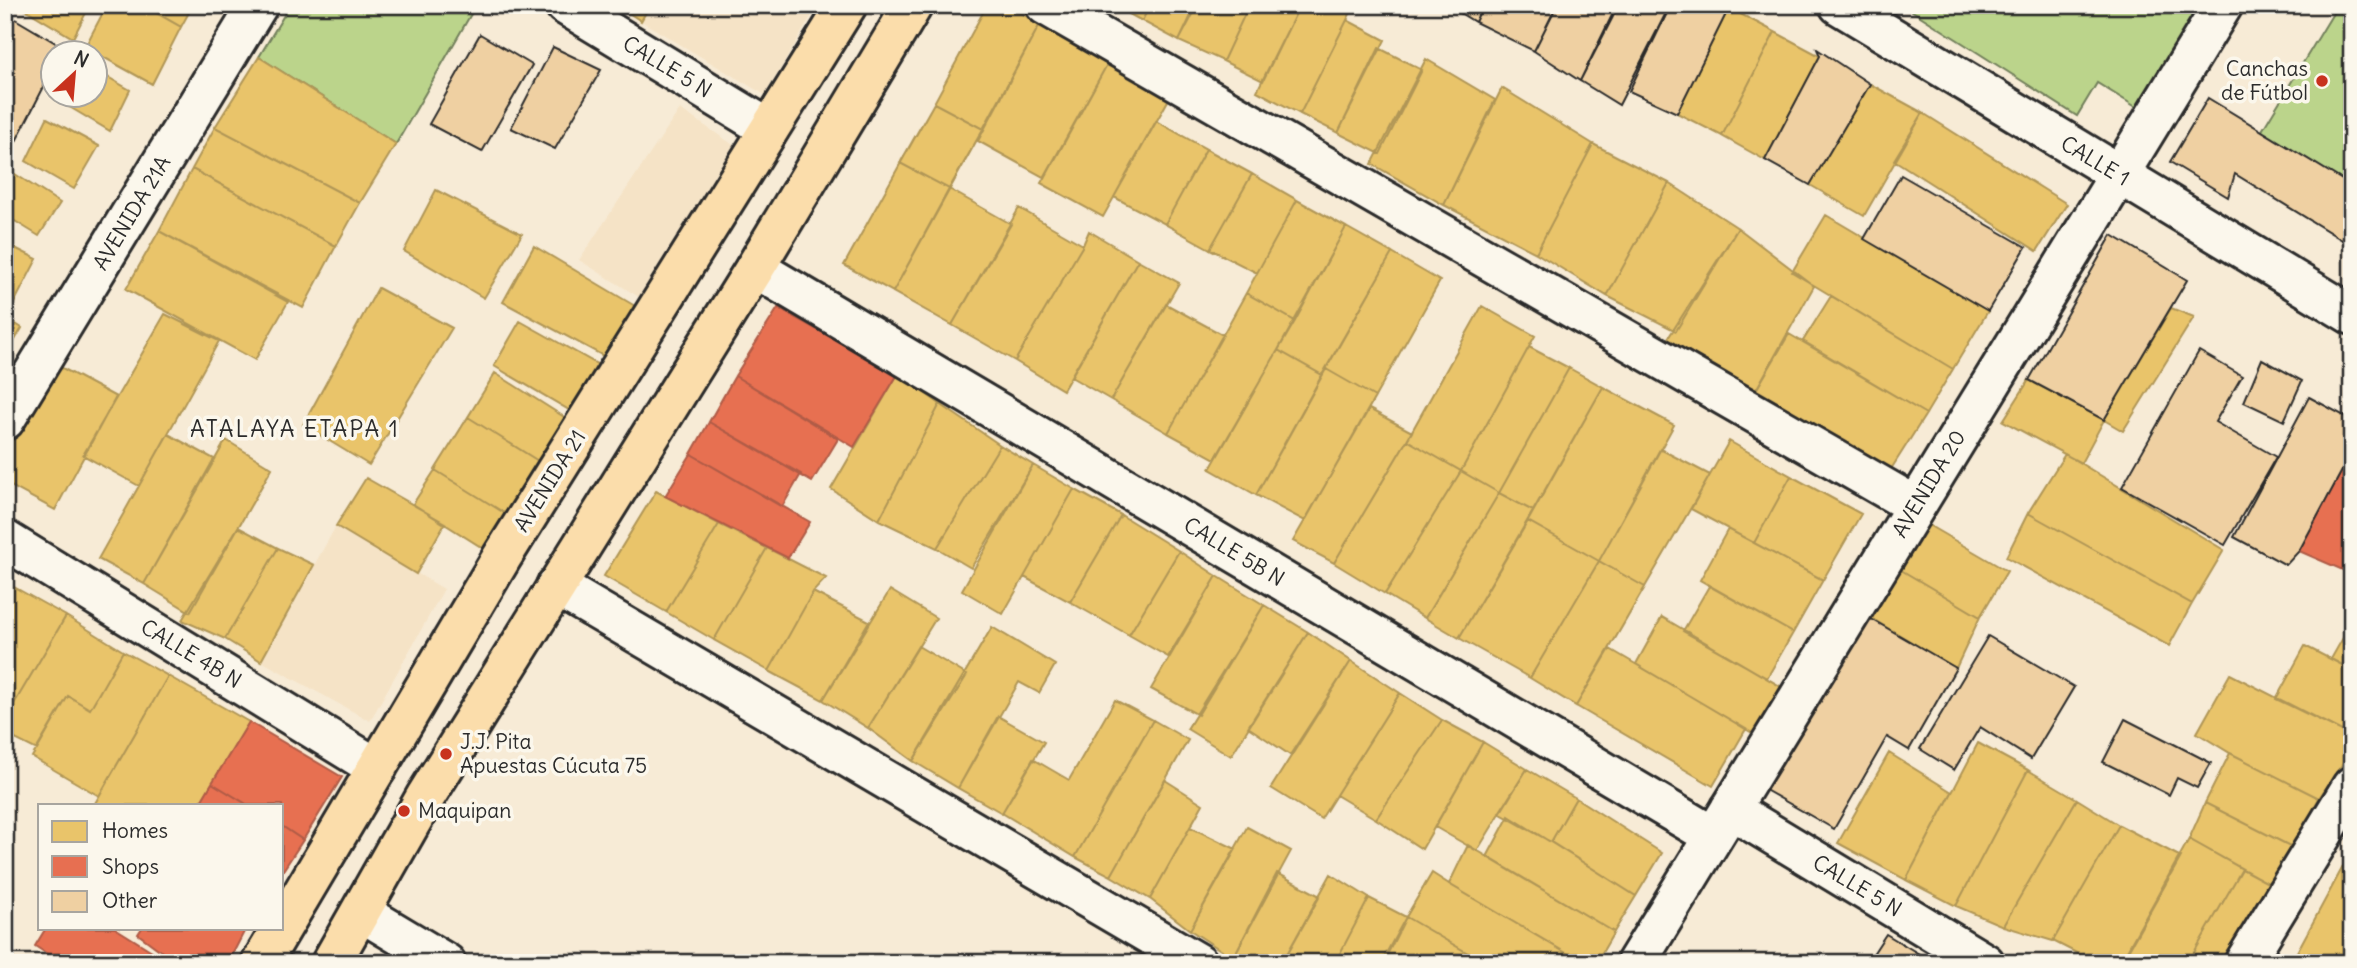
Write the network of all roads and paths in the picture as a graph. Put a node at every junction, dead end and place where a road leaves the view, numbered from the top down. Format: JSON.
{"nodes":[{"id":1,"x":258,"y":5,"type":"edge"},
{"id":2,"x":565,"y":5,"type":"edge"},
{"id":3,"x":847,"y":5,"type":"edge"},
{"id":4,"x":913,"y":5,"type":"edge"},
{"id":5,"x":1045,"y":5,"type":"edge"},
{"id":6,"x":1839,"y":5,"type":"edge"},
{"id":7,"x":2223,"y":5,"type":"edge"},
{"id":8,"x":769,"y":129,"type":"junction"},
{"id":9,"x":2119,"y":175,"type":"junction"},
{"id":10,"x":755,"y":268,"type":"junction"},
{"id":11,"x":2352,"y":315,"type":"edge"},
{"id":12,"x":5,"y":420,"type":"edge"},
{"id":13,"x":1916,"y":506,"type":"junction"},
{"id":14,"x":5,"y":540,"type":"edge"},
{"id":15,"x":556,"y":586,"type":"junction"},
{"id":16,"x":377,"y":768,"type":"junction"},
{"id":17,"x":2352,"y":786,"type":"edge"},
{"id":18,"x":1721,"y":823,"type":"junction"},
{"id":19,"x":361,"y":912,"type":"junction"},
{"id":20,"x":284,"y":924,"type":"edge"},
{"id":21,"x":281,"y":930,"type":"edge"},
{"id":22,"x":261,"y":963,"type":"edge"},
{"id":23,"x":331,"y":963,"type":"edge"},
{"id":24,"x":446,"y":963,"type":"edge"},
{"id":25,"x":1198,"y":963,"type":"edge"},
{"id":26,"x":1636,"y":963,"type":"edge"},
{"id":27,"x":1985,"y":963,"type":"edge"},
{"id":28,"x":2244,"y":963,"type":"edge"}],
"edges":[{"from":1,"to":12,"type":"street","name":"AVENIDA 21A"},
{"from":2,"to":8,"type":"street","name":"CALLE 5 N"},
{"from":3,"to":8,"type":"main road","name":"AVENIDA 21"},
{"from":4,"to":10,"type":"main road"},
{"from":5,"to":13,"type":"street"},
{"from":6,"to":9,"type":"street","name":"CALLE 1"},
{"from":7,"to":9,"type":"street","name":"AVENIDA 20"},
{"from":8,"to":16,"type":"main road","name":"AVENIDA 21"},
{"from":9,"to":11,"type":"street","name":"CALLE 1"},
{"from":9,"to":13,"type":"street","name":"AVENIDA 20"},
{"from":10,"to":15,"type":"main road"},
{"from":10,"to":18,"type":"street","name":"CALLE 5B N"},
{"from":13,"to":18,"type":"street","name":"AVENIDA 20"},
{"from":14,"to":16,"type":"street","name":"CALLE 4B N"},
{"from":15,"to":19,"type":"main road"},
{"from":15,"to":25,"type":"street"},
{"from":16,"to":20,"type":"main road","name":"AVENIDA 21"},
{"from":17,"to":28,"type":"street"},
{"from":18,"to":26,"type":"street","name":"AVENIDA 20"},
{"from":18,"to":27,"type":"street","name":"CALLE 5 N"},
{"from":19,"to":23,"type":"main road"},
{"from":19,"to":24,"type":"street"},
{"from":21,"to":22,"type":"main road","name":"AVENIDA 21"}]}
